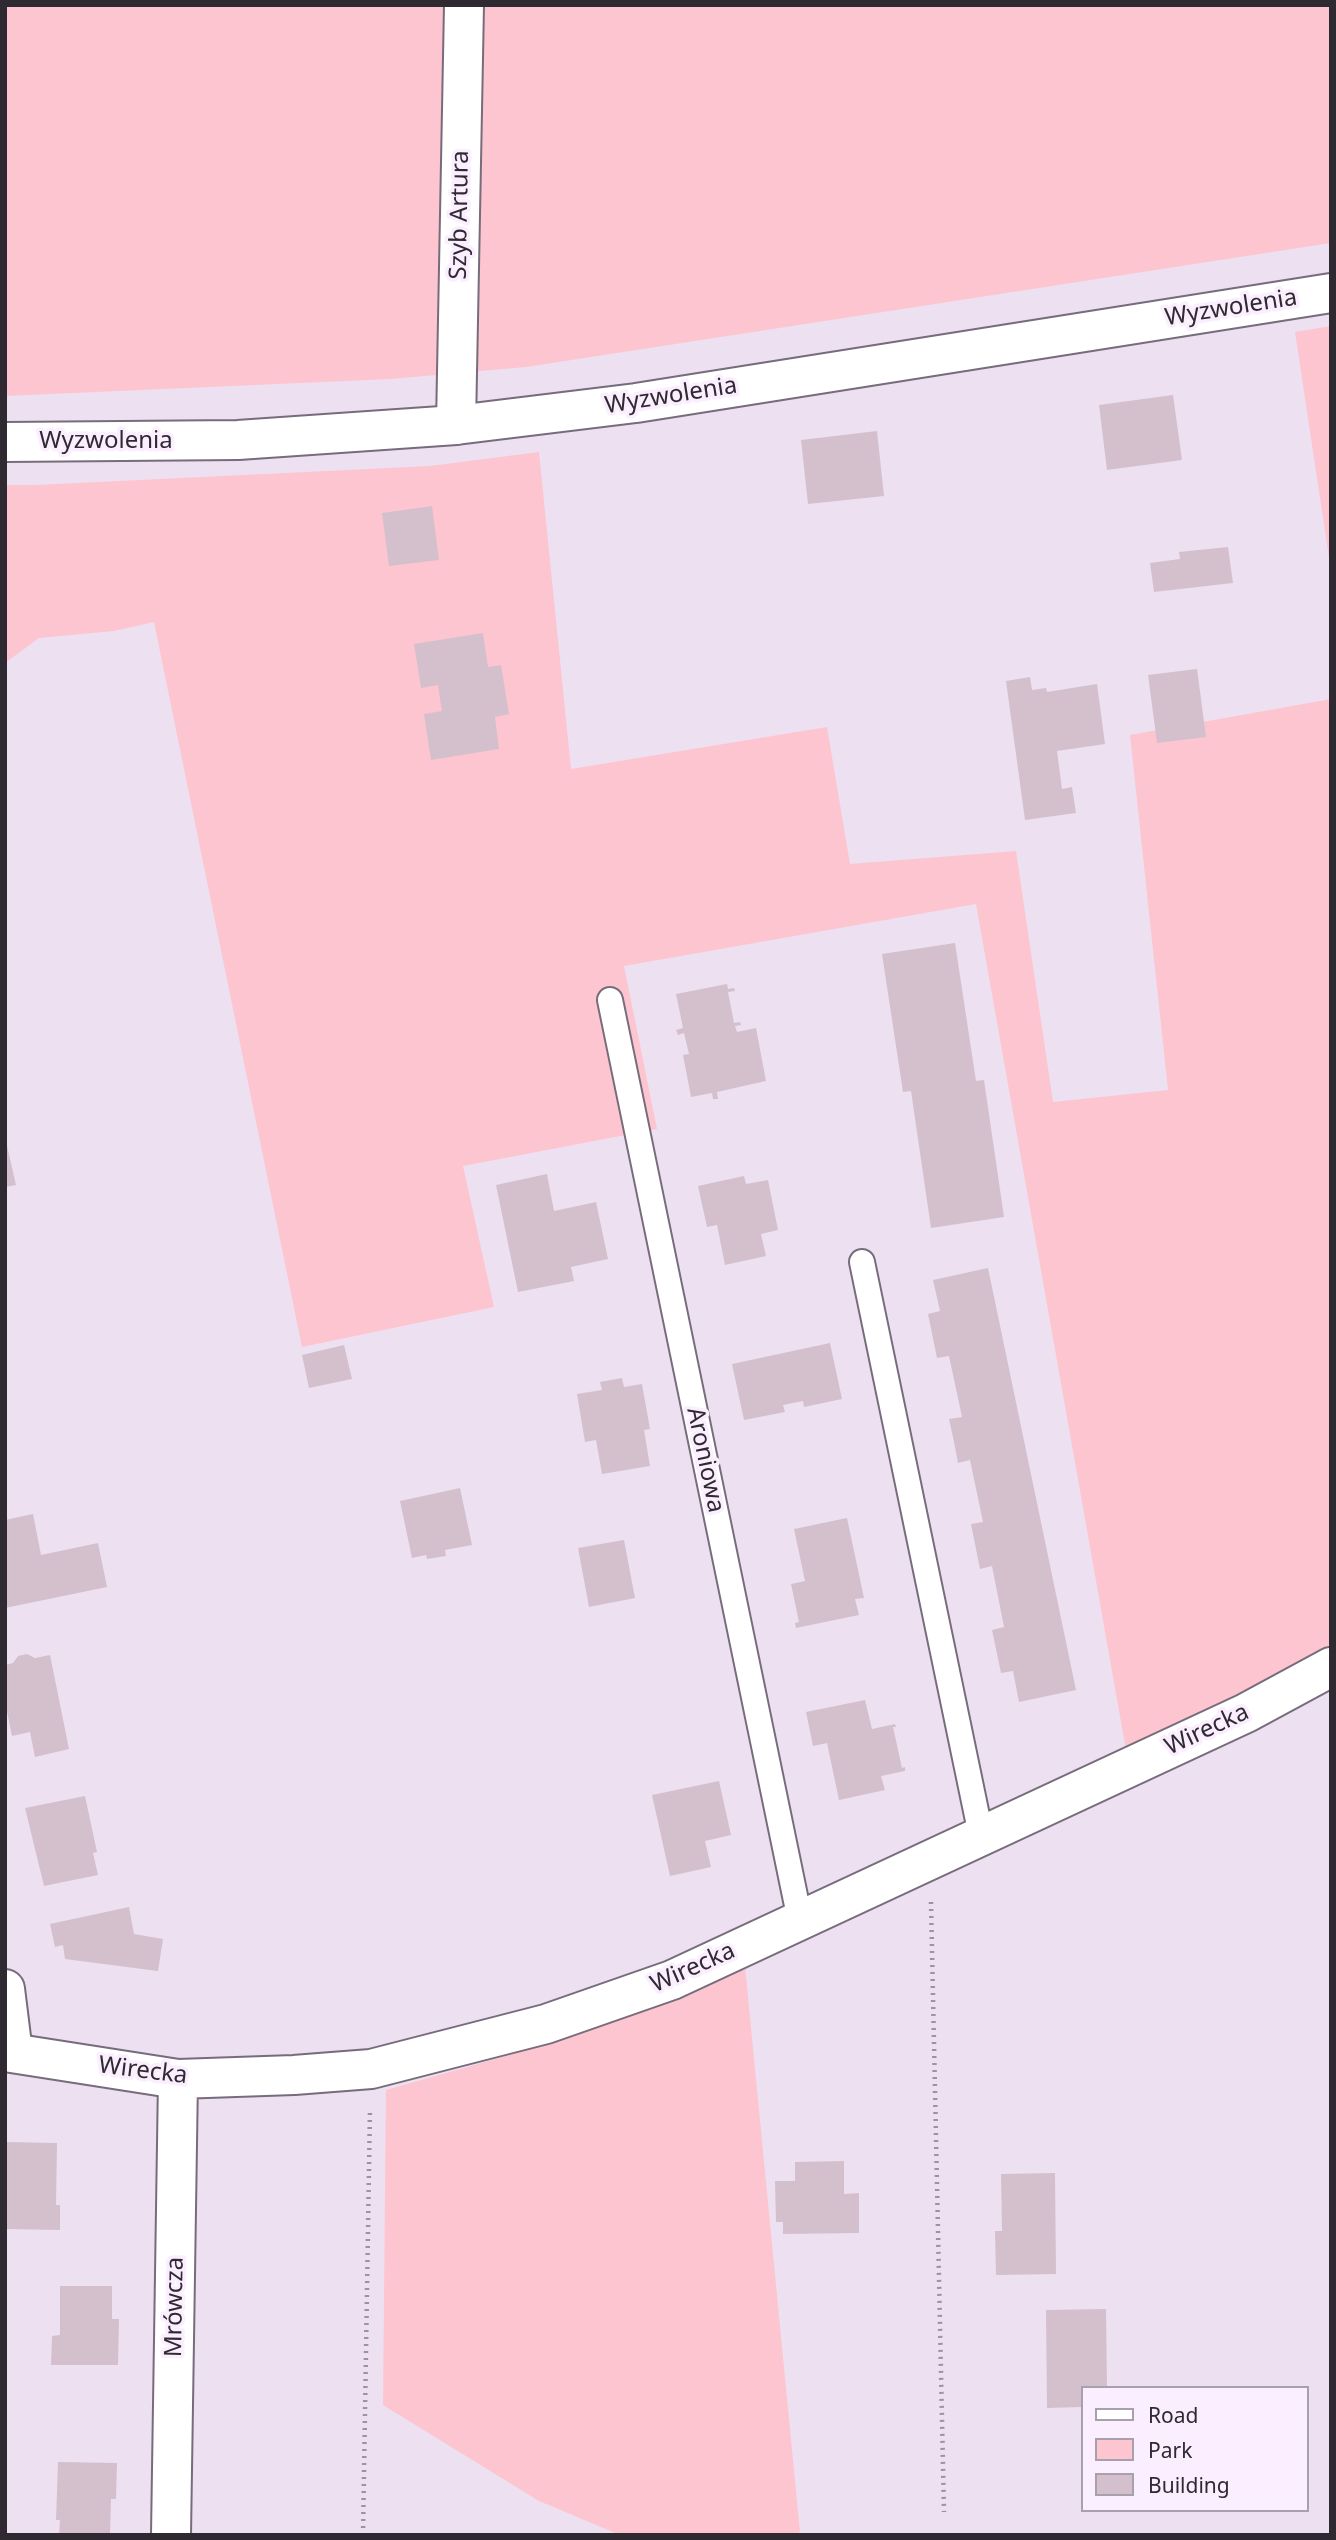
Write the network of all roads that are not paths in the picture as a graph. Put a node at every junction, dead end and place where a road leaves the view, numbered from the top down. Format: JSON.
{"nodes":[{"id":1,"x":464,"y":5,"type":"edge"},
{"id":2,"x":1331,"y":293,"type":"edge"},
{"id":3,"x":456,"y":425,"type":"junction"},
{"id":4,"x":5,"y":442,"type":"edge"},
{"id":5,"x":610,"y":1000,"type":"dead end"},
{"id":6,"x":862,"y":1262,"type":"dead end"},
{"id":7,"x":1331,"y":1667,"type":"edge"},
{"id":8,"x":981,"y":1835,"type":"junction"},
{"id":9,"x":800,"y":1920,"type":"junction"},
{"id":10,"x":5,"y":1989,"type":"edge"},
{"id":11,"x":9,"y":2053,"type":"edge"},
{"id":12,"x":178,"y":2079,"type":"junction"},
{"id":13,"x":171,"y":2535,"type":"edge"}],
"edges":[{"from":1,"to":3,"type":"street","name":"Szyb Artura"},
{"from":2,"to":3,"type":"street","name":"Wyzwolenia"},
{"from":3,"to":4,"type":"street","name":"Wyzwolenia"},
{"from":5,"to":9,"type":"lane","name":"Aroniowa"},
{"from":6,"to":8,"type":"lane"},
{"from":7,"to":8,"type":"street","name":"Wirecka"},
{"from":8,"to":9,"type":"street","name":"Wirecka"},
{"from":9,"to":12,"type":"street","name":"Wirecka"},
{"from":10,"to":11,"type":"street"},
{"from":11,"to":12,"type":"street","name":"Wirecka"},
{"from":12,"to":13,"type":"street","name":"Mrówcza"}]}
